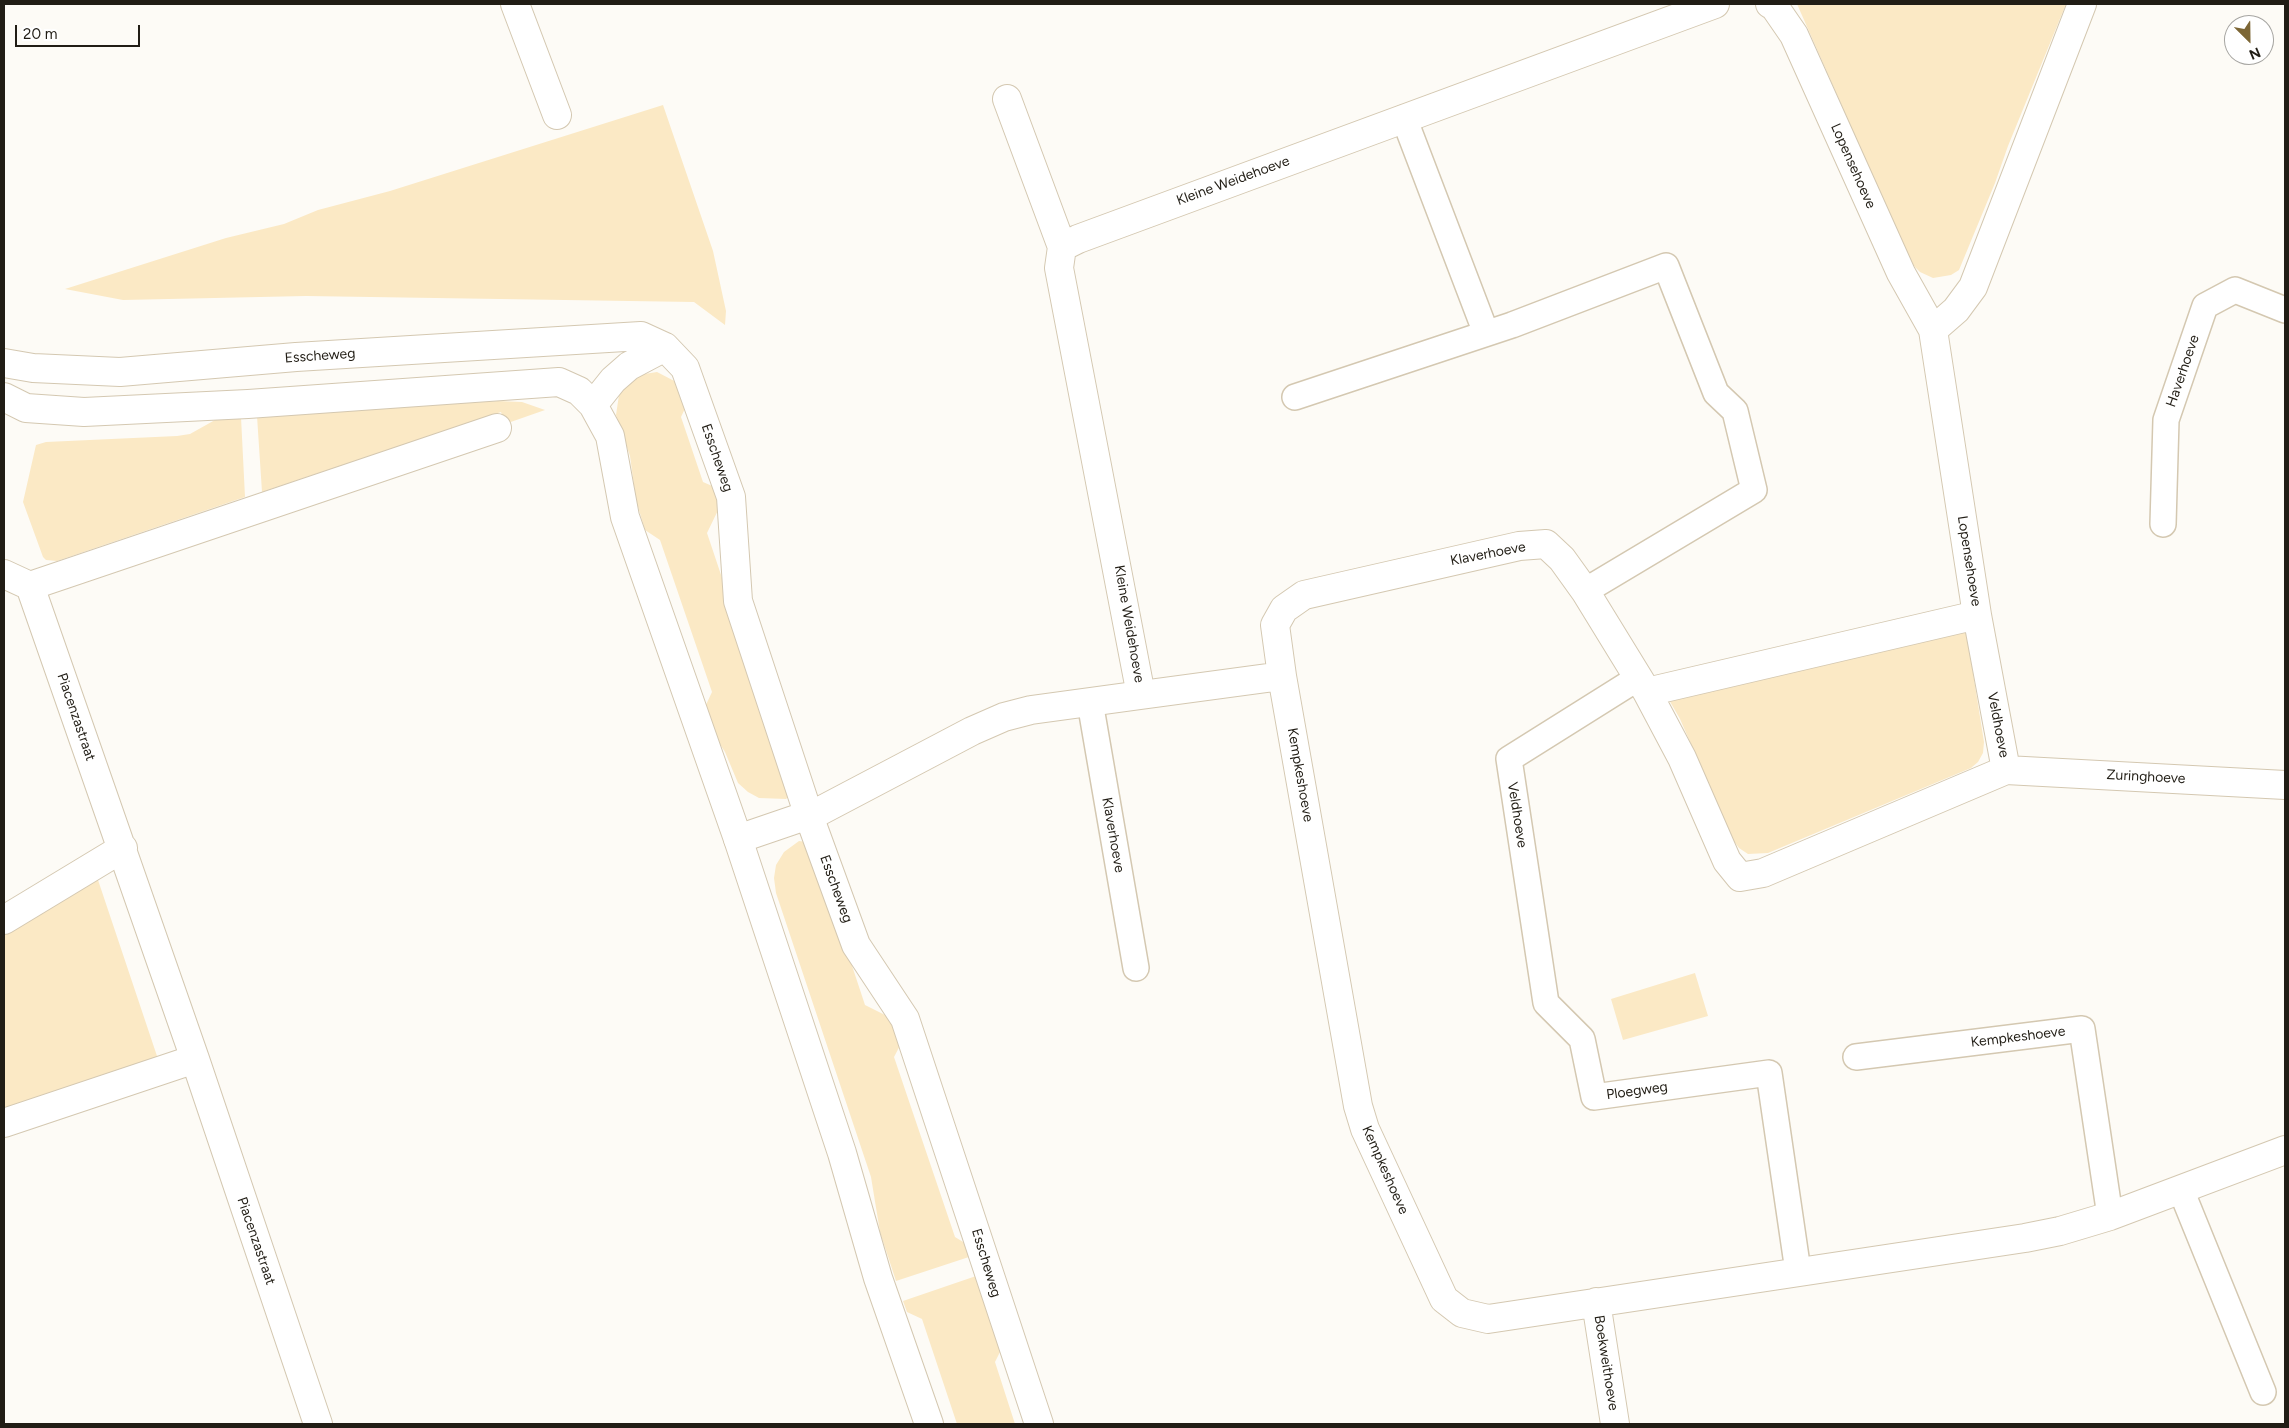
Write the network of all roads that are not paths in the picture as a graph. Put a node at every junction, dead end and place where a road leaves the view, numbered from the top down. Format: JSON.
{"nodes":[{"id":1,"x":515,"y":4,"type":"edge"},
{"id":2,"x":1715,"y":4,"type":"edge"},
{"id":3,"x":1770,"y":4,"type":"edge"},
{"id":4,"x":2082,"y":4,"type":"edge"},
{"id":5,"x":1658,"y":15,"type":"edge"},
{"id":6,"x":1007,"y":99,"type":"dead end"},
{"id":7,"x":557,"y":114,"type":"dead end"},
{"id":8,"x":1404,"y":118,"type":"junction"},
{"id":9,"x":1062,"y":247,"type":"junction"},
{"id":10,"x":2285,"y":310,"type":"edge"},
{"id":11,"x":1933,"y":330,"type":"junction"},
{"id":12,"x":1486,"y":333,"type":"junction"},
{"id":13,"x":665,"y":347,"type":"junction"},
{"id":14,"x":4,"y":363,"type":"edge"},
{"id":15,"x":4,"y":397,"type":"edge"},
{"id":16,"x":1295,"y":397,"type":"dead end"},
{"id":17,"x":593,"y":405,"type":"junction"},
{"id":18,"x":497,"y":428,"type":"dead end"},
{"id":19,"x":2163,"y":524,"type":"dead end"},
{"id":20,"x":4,"y":574,"type":"edge"},
{"id":21,"x":30,"y":586,"type":"junction"},
{"id":22,"x":1585,"y":591,"type":"junction"},
{"id":23,"x":1977,"y":615,"type":"junction"},
{"id":24,"x":1282,"y":676,"type":"junction"},
{"id":25,"x":1643,"y":685,"type":"junction"},
{"id":26,"x":1141,"y":695,"type":"junction"},
{"id":27,"x":1090,"y":702,"type":"junction"},
{"id":28,"x":2006,"y":770,"type":"junction"},
{"id":29,"x":2285,"y":785,"type":"edge"},
{"id":30,"x":809,"y":816,"type":"junction"},
{"id":31,"x":738,"y":839,"type":"junction"},
{"id":32,"x":122,"y":848,"type":"junction"},
{"id":33,"x":4,"y":920,"type":"edge"},
{"id":34,"x":1136,"y":968,"type":"dead end"},
{"id":35,"x":1560,"y":1017,"type":"joint"},
{"id":36,"x":1856,"y":1057,"type":"dead end"},
{"id":37,"x":195,"y":1059,"type":"junction"},
{"id":38,"x":4,"y":1122,"type":"edge"},
{"id":39,"x":2285,"y":1150,"type":"edge"},
{"id":40,"x":2181,"y":1190,"type":"junction"},
{"id":41,"x":2110,"y":1216,"type":"junction"},
{"id":42,"x":1798,"y":1271,"type":"junction"},
{"id":43,"x":1596,"y":1302,"type":"junction"},
{"id":44,"x":2263,"y":1392,"type":"dead end"},
{"id":45,"x":318,"y":1424,"type":"edge"},
{"id":46,"x":929,"y":1424,"type":"edge"},
{"id":47,"x":1039,"y":1424,"type":"edge"},
{"id":48,"x":1615,"y":1424,"type":"edge"}],
"edges":[{"from":1,"to":7,"type":"street"},
{"from":2,"to":5,"type":"street","name":"Kleine Weidehoeve"},
{"from":3,"to":11,"type":"street","name":"Lopensehoeve"},
{"from":4,"to":11,"type":"street"},
{"from":5,"to":8,"type":"street","name":"Kleine Weidehoeve"},
{"from":6,"to":9,"type":"street","name":"Kleine Weidehoeve"},
{"from":8,"to":9,"type":"street","name":"Kleine Weidehoeve"},
{"from":8,"to":12,"type":"lane"},
{"from":9,"to":26,"type":"street","name":"Kleine Weidehoeve"},
{"from":10,"to":19,"type":"lane","name":"Haverhoeve"},
{"from":11,"to":23,"type":"street","name":"Lopensehoeve"},
{"from":12,"to":16,"type":"lane"},
{"from":12,"to":22,"type":"lane"},
{"from":13,"to":14,"type":"street","name":"Esscheweg"},
{"from":13,"to":17,"type":"street"},
{"from":13,"to":30,"type":"street","name":"Esscheweg"},
{"from":15,"to":17,"type":"street"},
{"from":17,"to":31,"type":"street"},
{"from":18,"to":21,"type":"street"},
{"from":20,"to":21,"type":"street"},
{"from":21,"to":32,"type":"street","name":"Piacenzastraat"},
{"from":22,"to":24,"type":"street","name":"Klaverhoeve"},
{"from":22,"to":25,"type":"street","name":"Veldhoeve"},
{"from":23,"to":25,"type":"street","name":"Veldhoeve"},
{"from":23,"to":28,"type":"street","name":"Veldhoeve"},
{"from":24,"to":26,"type":"street"},
{"from":24,"to":43,"type":"street","name":"Kempkeshoeve"},
{"from":25,"to":28,"type":"street","name":"Veldhoeve"},
{"from":25,"to":35,"type":"lane","name":"Veldhoeve"},
{"from":26,"to":27,"type":"street","name":"Kleine Weidehoeve"},
{"from":27,"to":30,"type":"street","name":"Kleine Weidehoeve"},
{"from":27,"to":34,"type":"lane","name":"Klaverhoeve"},
{"from":28,"to":29,"type":"street","name":"Zuringhoeve"},
{"from":30,"to":31,"type":"street","name":"Kleine Weidehoeve"},
{"from":30,"to":47,"type":"street","name":"Esscheweg"},
{"from":31,"to":46,"type":"street"},
{"from":32,"to":33,"type":"street"},
{"from":32,"to":37,"type":"street","name":"Piacenzastraat"},
{"from":35,"to":42,"type":"lane","name":"Ploegweg"},
{"from":36,"to":41,"type":"lane","name":"Kempkeshoeve"},
{"from":37,"to":38,"type":"street"},
{"from":37,"to":45,"type":"street","name":"Piacenzastraat"},
{"from":39,"to":40,"type":"street","name":"Kempkeshoeve"},
{"from":40,"to":41,"type":"street","name":"Kempkeshoeve"},
{"from":40,"to":44,"type":"lane"},
{"from":41,"to":42,"type":"street","name":"Kempkeshoeve"},
{"from":42,"to":43,"type":"street","name":"Kempkeshoeve"},
{"from":43,"to":48,"type":"street","name":"Boekweithoeve"}]}
